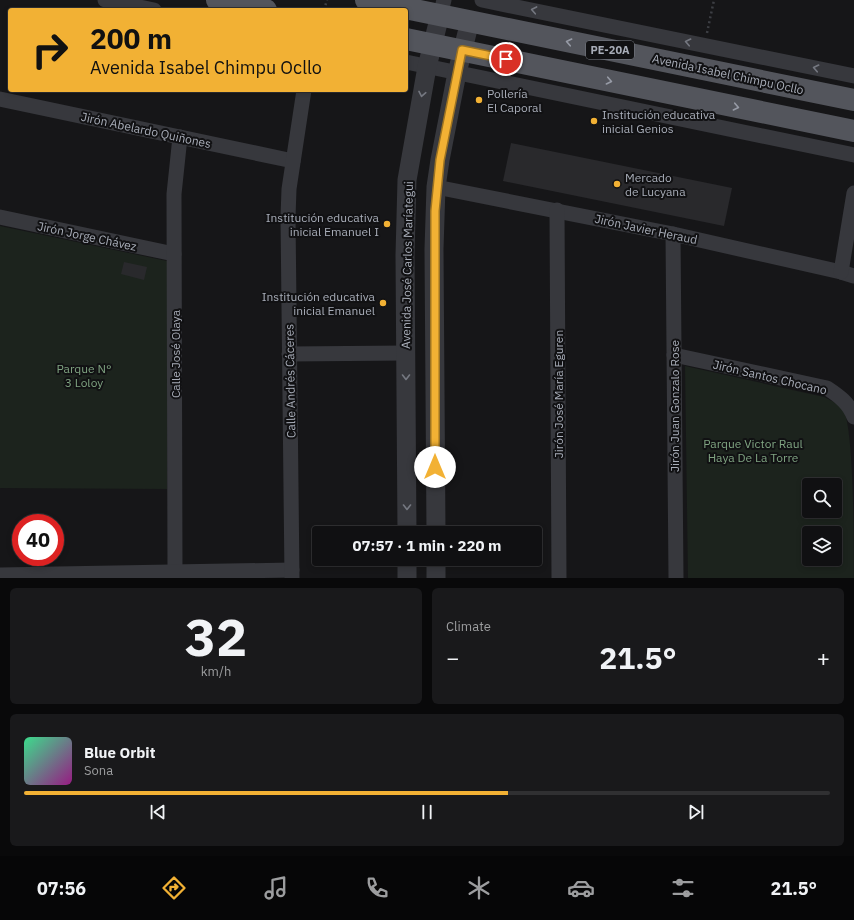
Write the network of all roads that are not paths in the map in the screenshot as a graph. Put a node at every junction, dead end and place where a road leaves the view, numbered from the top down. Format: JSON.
{"nodes":[{"id":1,"x":106,"y":0,"type":"edge"},
{"id":2,"x":217,"y":0,"type":"edge"},
{"id":3,"x":366,"y":0,"type":"edge"},
{"id":4,"x":475,"y":0,"type":"edge"},
{"id":5,"x":482,"y":0,"type":"edge"},
{"id":6,"x":144,"y":8,"type":"edge"},
{"id":7,"x":256,"y":8,"type":"edge"},
{"id":8,"x":442,"y":8,"type":"edge"},
{"id":9,"x":470,"y":21,"type":"junction"},
{"id":10,"x":408,"y":39,"type":"edge"},
{"id":11,"x":433,"y":44,"type":"junction"},
{"id":12,"x":462,"y":50,"type":"junction"},
{"id":13,"x":408,"y":62,"type":"edge"},
{"id":14,"x":427,"y":67,"type":"junction"},
{"id":15,"x":457,"y":73,"type":"junction"},
{"id":16,"x":854,"y":76,"type":"edge"},
{"id":17,"x":304,"y":92,"type":"edge"},
{"id":18,"x":0,"y":99,"type":"edge"},
{"id":19,"x":854,"y":100,"type":"edge"},
{"id":20,"x":854,"y":131,"type":"edge"},
{"id":21,"x":180,"y":137,"type":"junction"},
{"id":22,"x":854,"y":155,"type":"edge"},
{"id":23,"x":293,"y":161,"type":"junction"},
{"id":24,"x":436,"y":187,"type":"junction"},
{"id":25,"x":854,"y":193,"type":"edge"},
{"id":26,"x":557,"y":210,"type":"junction"},
{"id":27,"x":0,"y":218,"type":"edge"},
{"id":28,"x":673,"y":234,"type":"junction"},
{"id":29,"x":174,"y":254,"type":"junction"},
{"id":30,"x":847,"y":274,"type":"edge"},
{"id":31,"x":406,"y":353,"type":"junction"},
{"id":32,"x":289,"y":354,"type":"junction"},
{"id":33,"x":674,"y":355,"type":"junction"},
{"id":34,"x":854,"y":417,"type":"edge"},
{"id":35,"x":407,"y":526,"type":"edge"},
{"id":36,"x":436,"y":526,"type":"edge"},
{"id":37,"x":407,"y":566,"type":"edge"},
{"id":38,"x":436,"y":566,"type":"edge"},
{"id":39,"x":175,"y":571,"type":"junction"},
{"id":40,"x":292,"y":574,"type":"edge"},
{"id":41,"x":0,"y":575,"type":"edge"},
{"id":42,"x":407,"y":578,"type":"edge"},
{"id":43,"x":436,"y":578,"type":"edge"},
{"id":44,"x":559,"y":578,"type":"edge"},
{"id":45,"x":676,"y":578,"type":"edge"}],
"edges":[{"from":1,"to":6,"type":"street"},
{"from":2,"to":7,"type":"main road"},
{"from":3,"to":8,"type":"main road","name":"Avenida Isabel Chimpu Ocllo","number":"PE-20A"},
{"from":4,"to":9,"type":"street"},
{"from":16,"to":5,"type":"street","name":"Avenida Isabel Chimpu Ocllo","one_way":true},
{"from":8,"to":9,"type":"main road","name":"Avenida Isabel Chimpu Ocllo","number":"PE-20A"},
{"from":8,"to":11,"type":"street","name":"Avenida José Carlos Maríategui"},
{"from":9,"to":12,"type":"street"},
{"from":19,"to":9,"type":"main road","name":"Avenida Isabel Chimpu Ocllo","number":"PE-20A","one_way":true},
{"from":10,"to":11,"type":"main road","number":"PE-20A"},
{"from":11,"to":12,"type":"main road","number":"PE-20A"},
{"from":11,"to":14,"type":"street","name":"Avenida José Carlos Maríategui"},
{"from":12,"to":15,"type":"street"},
{"from":12,"to":20,"type":"main road","number":"PE-20A","one_way":true},
{"from":13,"to":14,"type":"street"},
{"from":14,"to":15,"type":"street"},
{"from":14,"to":31,"type":"street","name":"Avenida José Carlos Maríategui","one_way":true},
{"from":15,"to":22,"type":"street"},
{"from":15,"to":24,"type":"street"},
{"from":17,"to":23,"type":"street","name":"Calle Andrés Cáceres"},
{"from":18,"to":21,"type":"street","name":"Jirón Abelardo Quiñones"},
{"from":21,"to":23,"type":"street","name":"Jirón Abelardo Quiñones"},
{"from":21,"to":29,"type":"street","name":"Calle José Olaya"},
{"from":23,"to":32,"type":"street","name":"Calle Andrés Cáceres"},
{"from":24,"to":26,"type":"street","name":"Jirón Javier Heraud"},
{"from":24,"to":36,"type":"street"},
{"from":25,"to":30,"type":"street"},
{"from":26,"to":28,"type":"street","name":"Jirón Javier Heraud"},
{"from":26,"to":44,"type":"street","name":"Jirón José María Eguren"},
{"from":27,"to":29,"type":"street","name":"Jirón Jorge Chávez"},
{"from":28,"to":30,"type":"street","name":"Jirón Javier Heraud"},
{"from":28,"to":33,"type":"street","name":"Jirón Juan Gonzalo Rose"},
{"from":29,"to":39,"type":"street","name":"Calle José Olaya"},
{"from":31,"to":32,"type":"street"},
{"from":31,"to":35,"type":"street","name":"Avenida José Carlos Maríategui","one_way":true},
{"from":32,"to":40,"type":"street","name":"Calle Andrés Cáceres"},
{"from":33,"to":34,"type":"street","name":"Jirón Santos Chocano"},
{"from":33,"to":45,"type":"street","name":"Jirón Juan Gonzalo Rose"},
{"from":37,"to":42,"type":"street"},
{"from":38,"to":43,"type":"street"},
{"from":39,"to":40,"type":"street"},
{"from":39,"to":41,"type":"street"}]}
